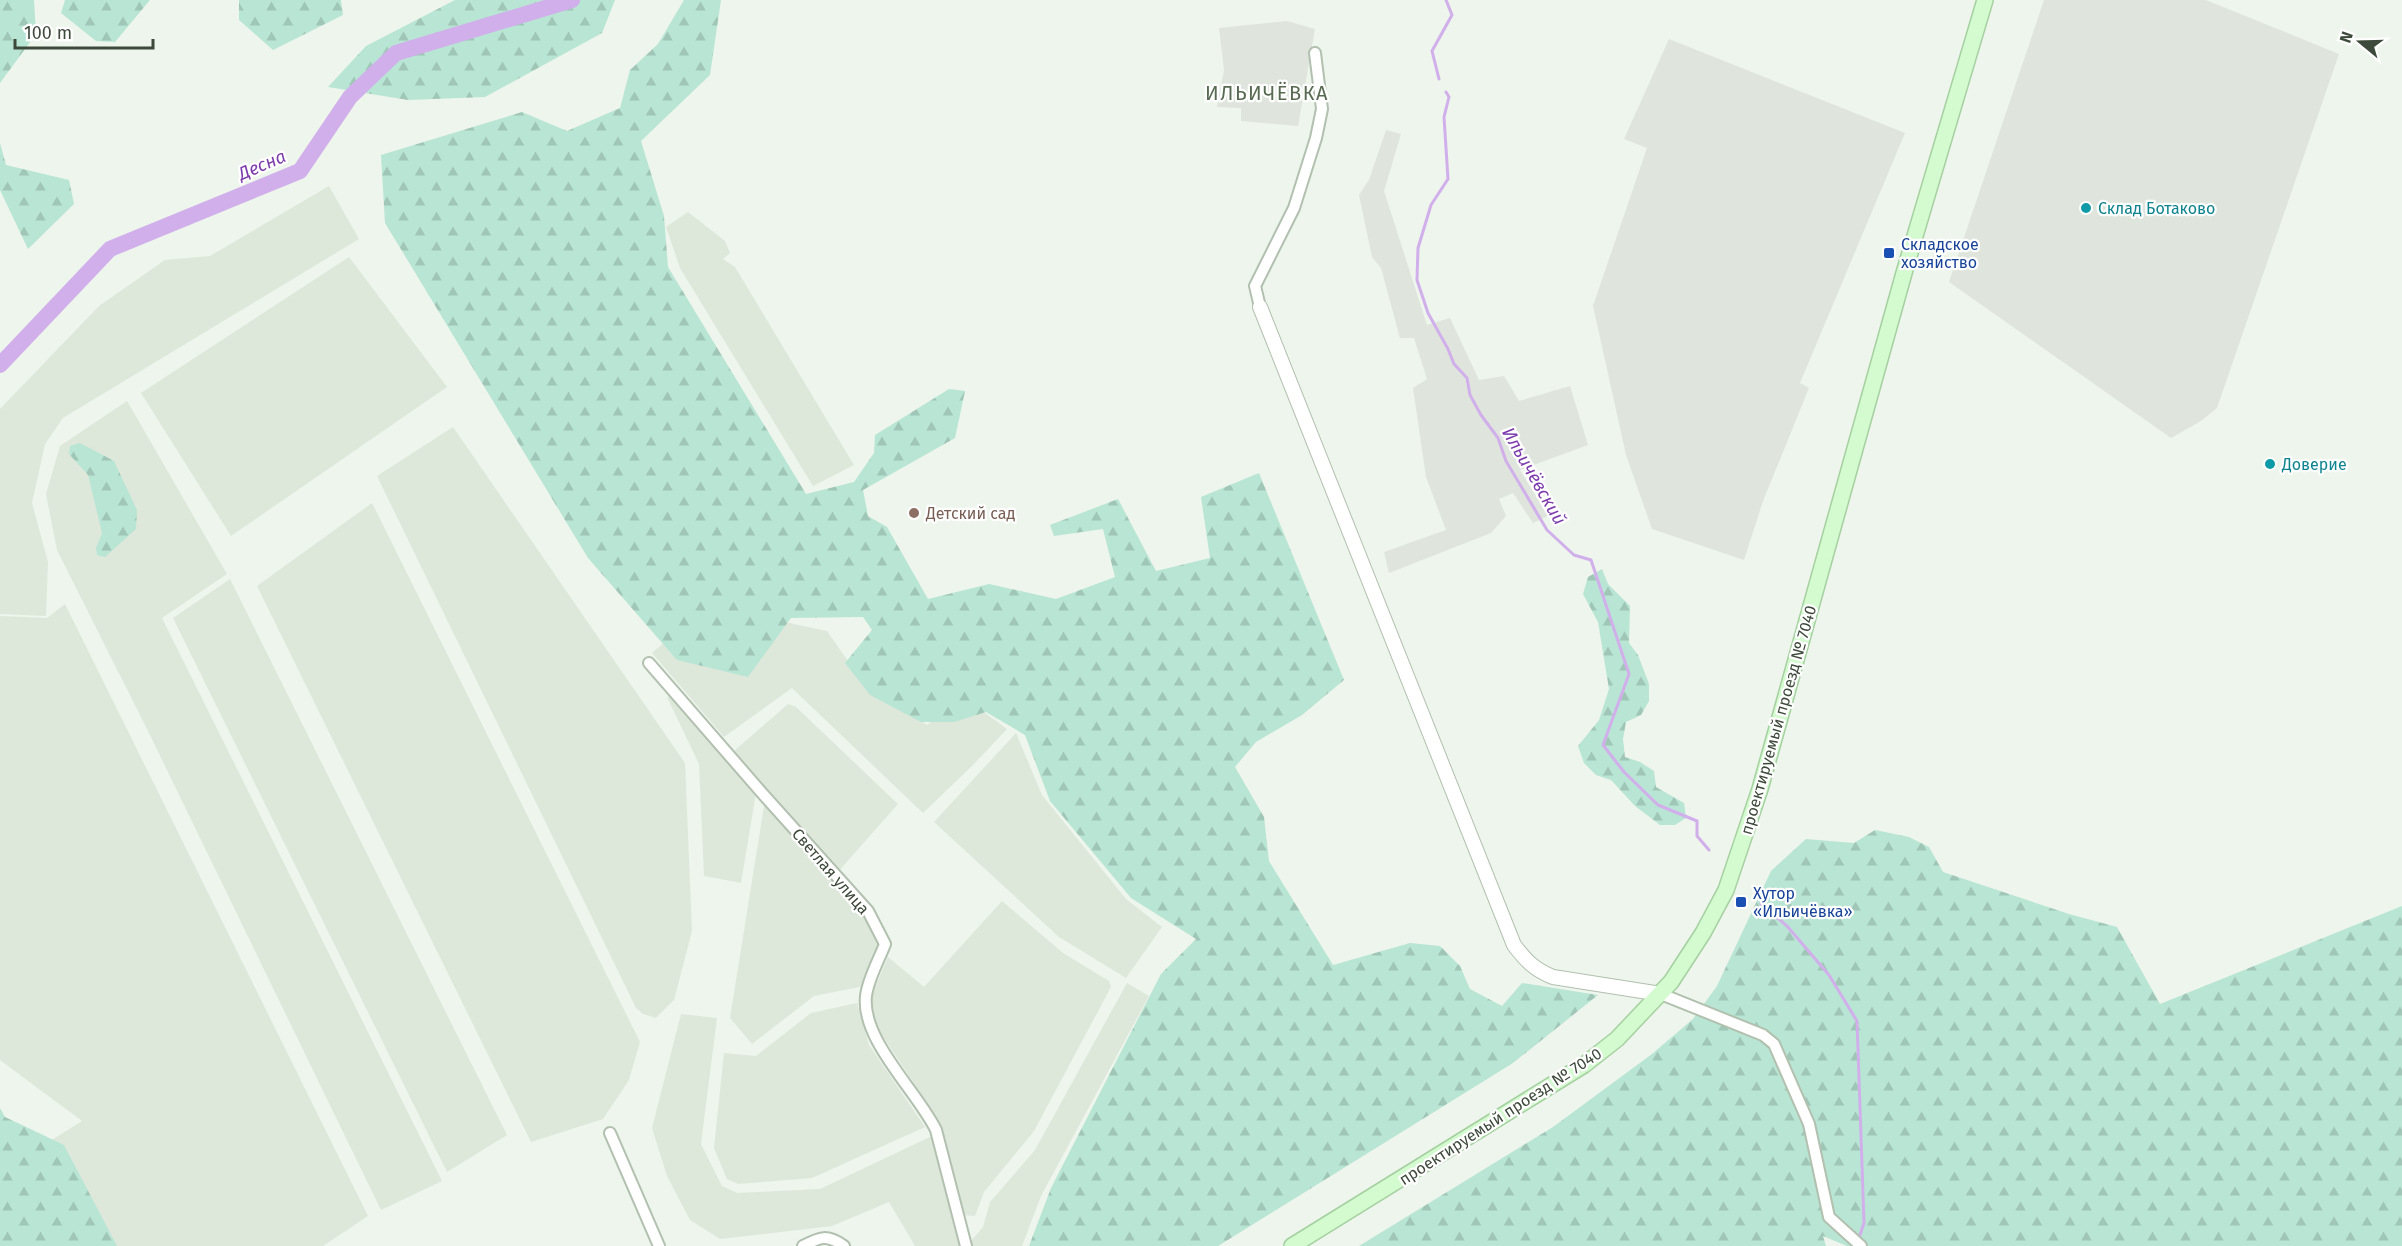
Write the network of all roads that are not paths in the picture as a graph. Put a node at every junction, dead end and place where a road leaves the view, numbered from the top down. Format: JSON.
{"nodes":[{"id":1,"x":1985,"y":0,"type":"edge"},
{"id":2,"x":1315,"y":53,"type":"dead end"},
{"id":3,"x":1260,"y":307,"type":"joint"},
{"id":4,"x":649,"y":663,"type":"dead end"},
{"id":5,"x":1661,"y":994,"type":"junction"},
{"id":6,"x":610,"y":1133,"type":"dead end"},
{"id":7,"x":659,"y":1246,"type":"edge"},
{"id":8,"x":802,"y":1246,"type":"edge"},
{"id":9,"x":844,"y":1246,"type":"edge"},
{"id":10,"x":966,"y":1246,"type":"edge"},
{"id":11,"x":1293,"y":1246,"type":"edge"},
{"id":12,"x":1861,"y":1246,"type":"edge"}],
"edges":[{"from":1,"to":5,"type":"main road","name":"проектируемый проезд № 7040"},
{"from":2,"to":3,"type":"street"},
{"from":3,"to":5,"type":"street"},
{"from":4,"to":10,"type":"street","name":"Светлая улица"},
{"from":5,"to":11,"type":"main road","name":"проектируемый проезд № 7040"},
{"from":5,"to":12,"type":"street"},
{"from":6,"to":7,"type":"street"},
{"from":8,"to":9,"type":"street"}]}
